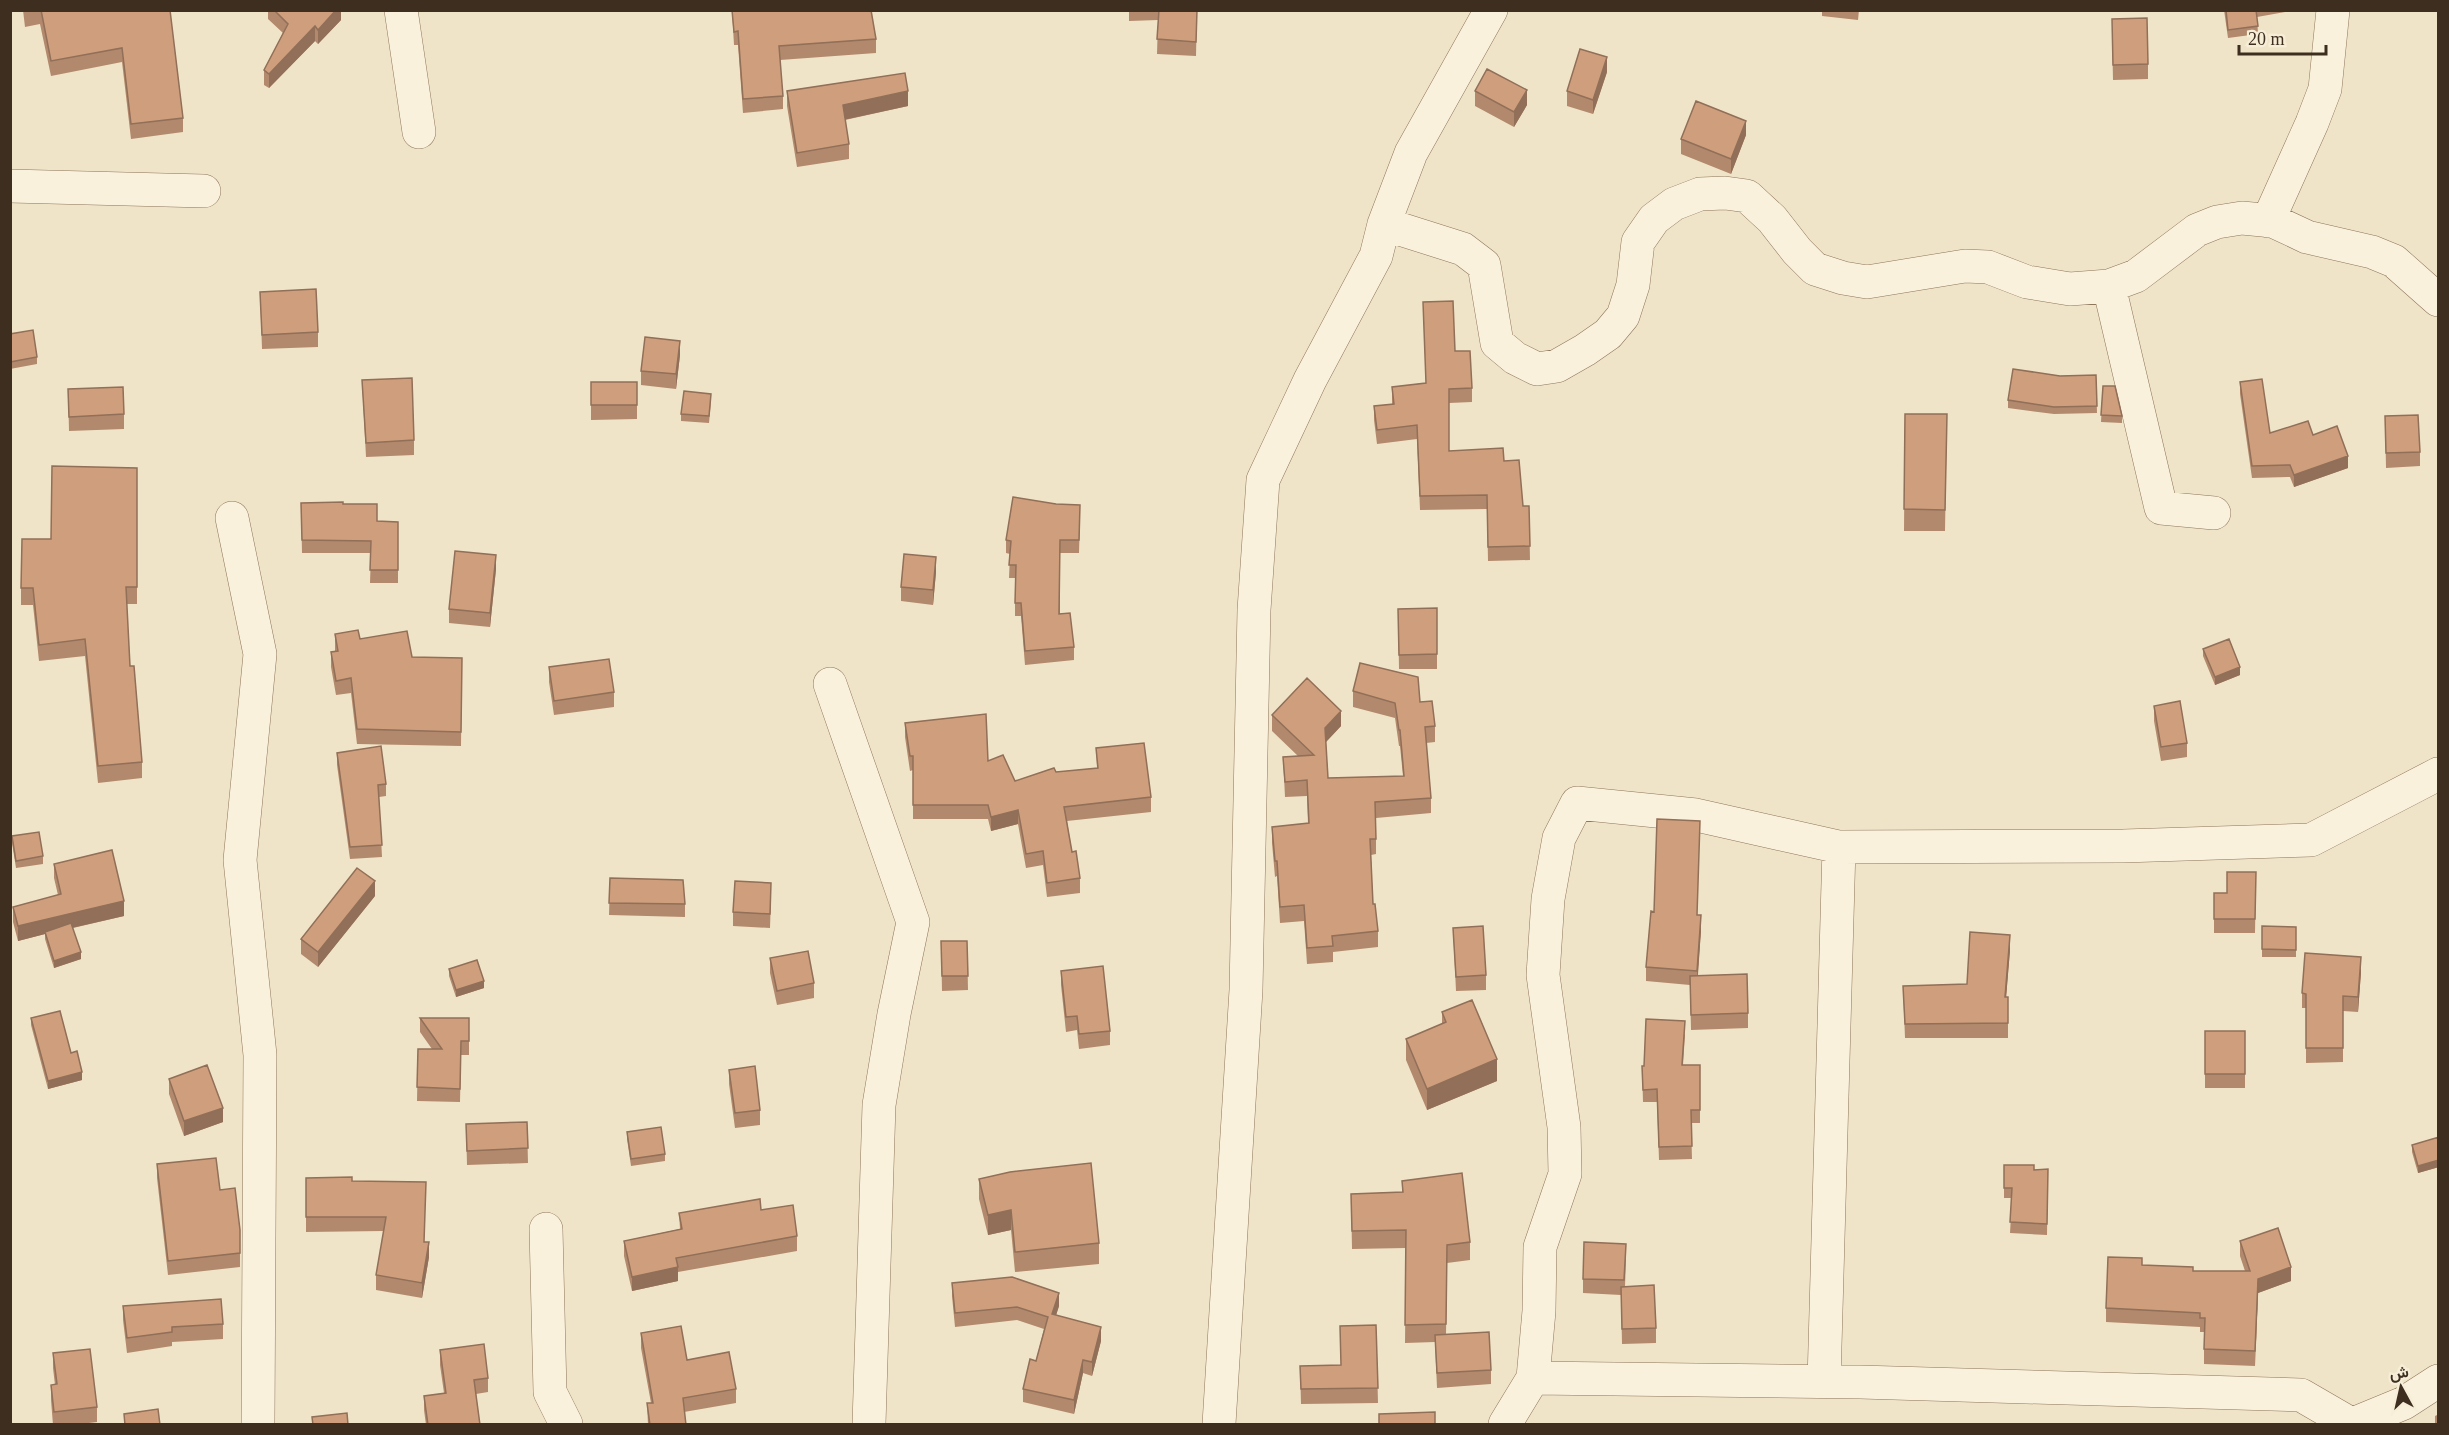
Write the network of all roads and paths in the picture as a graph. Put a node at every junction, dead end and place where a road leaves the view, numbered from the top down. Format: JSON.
{"nodes":[{"id":1,"x":401,"y":10,"type":"edge"},
{"id":2,"x":1491,"y":10,"type":"edge"},
{"id":3,"x":2333,"y":10,"type":"edge"},
{"id":4,"x":419,"y":132,"type":"dead end"},
{"id":5,"x":10,"y":186,"type":"edge"},
{"id":6,"x":204,"y":191,"type":"dead end"},
{"id":7,"x":2268,"y":221,"type":"junction"},
{"id":8,"x":1384,"y":224,"type":"junction"},
{"id":9,"x":2109,"y":286,"type":"junction"},
{"id":10,"x":2439,"y":300,"type":"edge"},
{"id":11,"x":2214,"y":513,"type":"dead end"},
{"id":12,"x":232,"y":518,"type":"dead end"},
{"id":13,"x":830,"y":684,"type":"dead end"},
{"id":14,"x":2439,"y":774,"type":"edge"},
{"id":15,"x":1839,"y":847,"type":"junction"},
{"id":16,"x":546,"y":1229,"type":"dead end"},
{"id":17,"x":1533,"y":1378,"type":"junction"},
{"id":18,"x":2439,"y":1381,"type":"edge"},
{"id":19,"x":1824,"y":1382,"type":"junction"},
{"id":20,"x":258,"y":1425,"type":"edge"},
{"id":21,"x":566,"y":1425,"type":"edge"},
{"id":22,"x":869,"y":1425,"type":"edge"},
{"id":23,"x":1219,"y":1425,"type":"edge"},
{"id":24,"x":1505,"y":1425,"type":"edge"},
{"id":25,"x":2352,"y":1425,"type":"edge"}],
"edges":[{"from":1,"to":4,"type":"street"},
{"from":2,"to":8,"type":"street"},
{"from":3,"to":7,"type":"street"},
{"from":5,"to":6,"type":"street"},
{"from":7,"to":9,"type":"street"},
{"from":7,"to":10,"type":"street"},
{"from":8,"to":9,"type":"street"},
{"from":8,"to":23,"type":"street"},
{"from":9,"to":11,"type":"street"},
{"from":12,"to":20,"type":"street"},
{"from":13,"to":22,"type":"street"},
{"from":14,"to":15,"type":"street"},
{"from":15,"to":17,"type":"street"},
{"from":15,"to":19,"type":"street"},
{"from":16,"to":21,"type":"street"},
{"from":17,"to":19,"type":"street"},
{"from":17,"to":24,"type":"street"},
{"from":18,"to":25,"type":"street"},
{"from":19,"to":25,"type":"street"}]}
